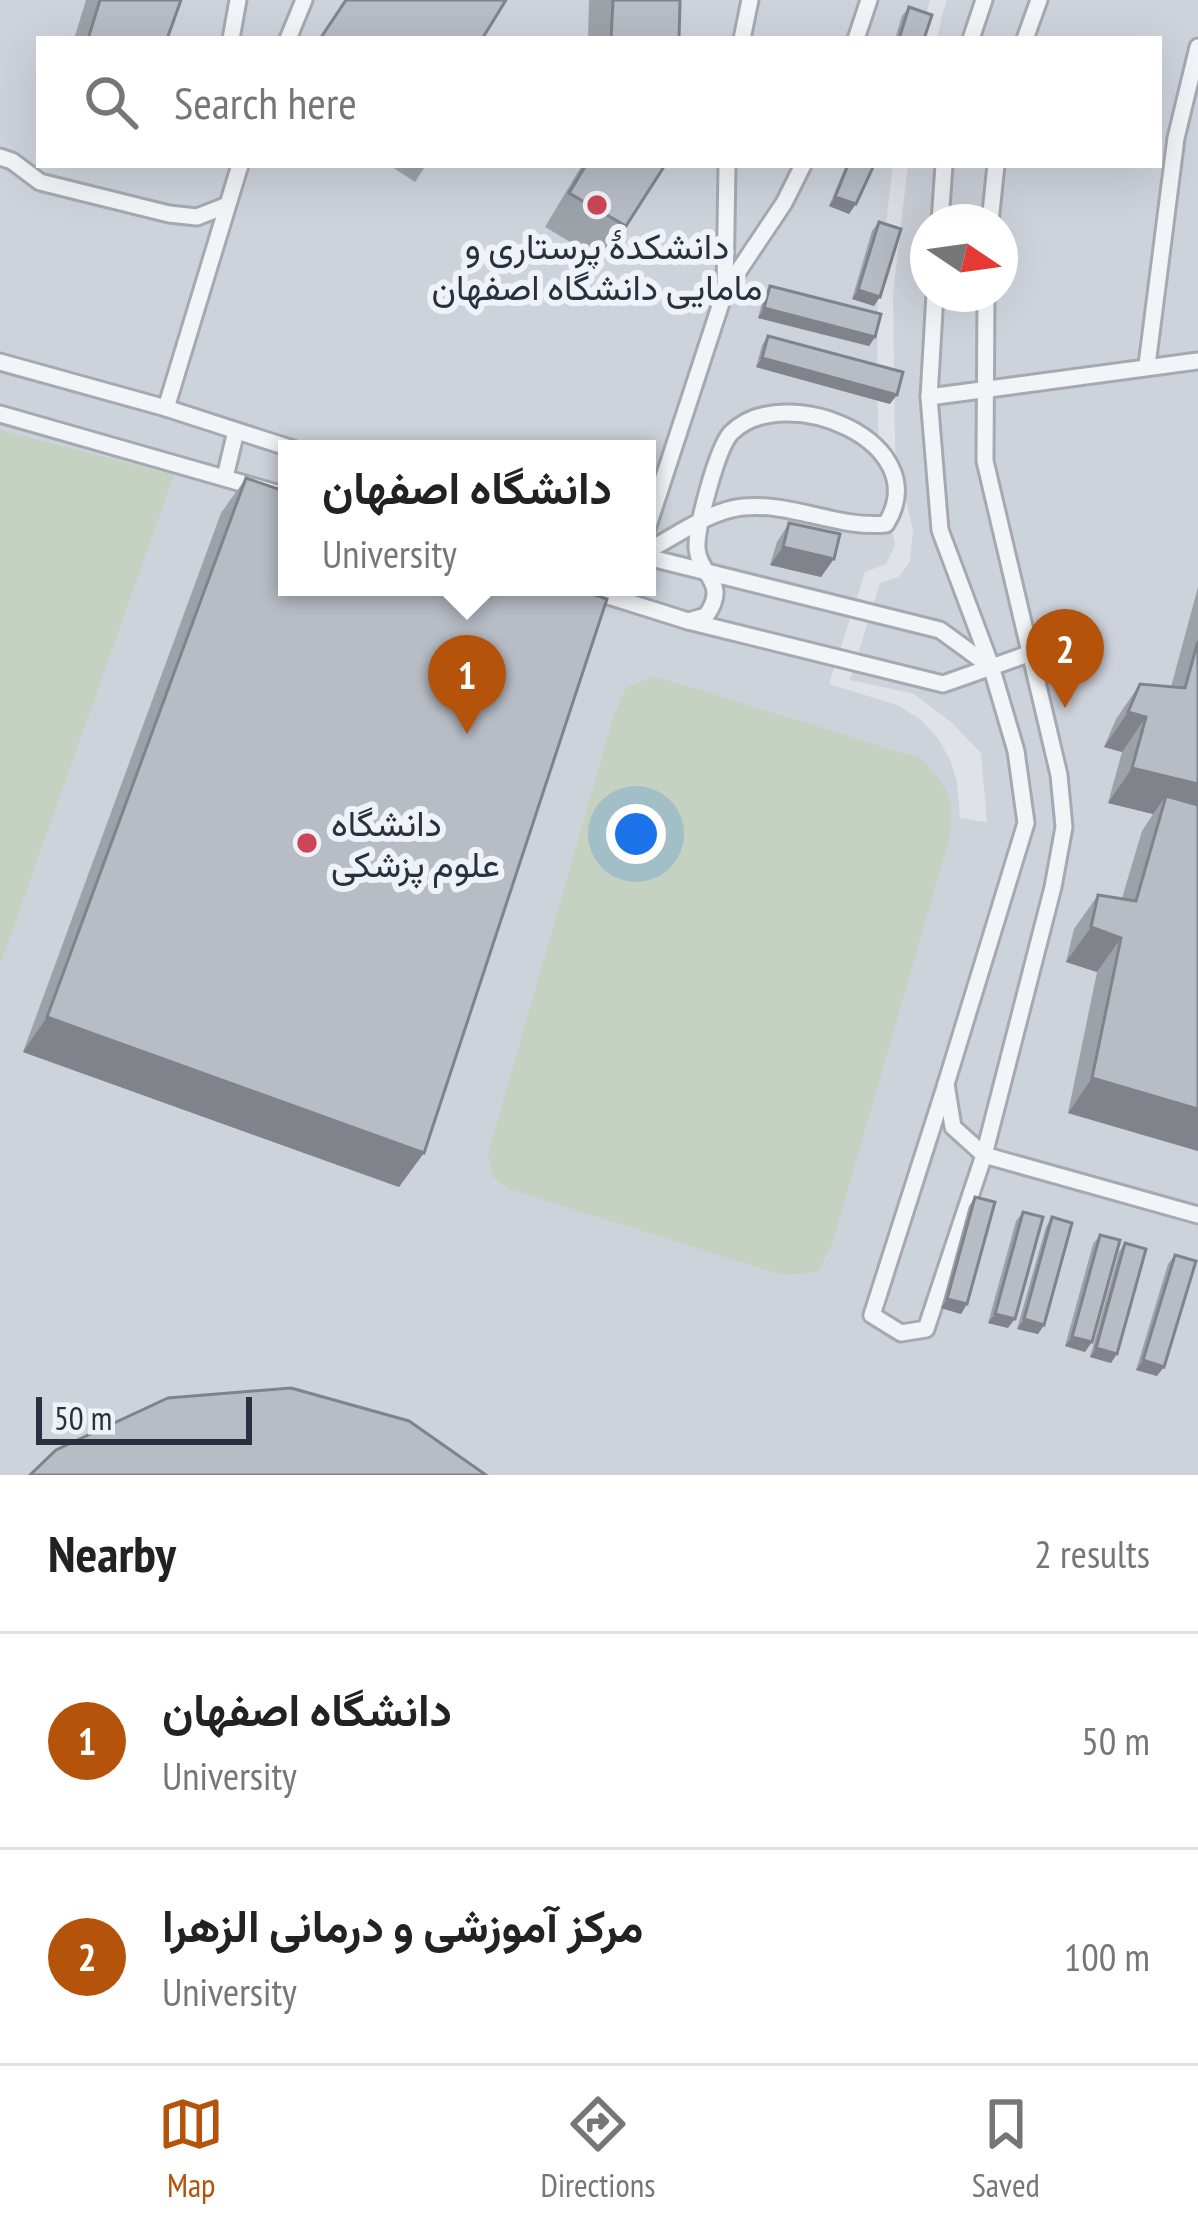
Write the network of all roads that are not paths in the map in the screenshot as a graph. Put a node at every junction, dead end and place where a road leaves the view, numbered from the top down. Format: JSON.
{"nodes":[{"id":1,"x":238,"y":0,"type":"edge"},
{"id":2,"x":304,"y":0,"type":"edge"},
{"id":3,"x":750,"y":0,"type":"edge"},
{"id":4,"x":869,"y":0,"type":"edge"},
{"id":5,"x":984,"y":0,"type":"edge"},
{"id":6,"x":1039,"y":0,"type":"edge"},
{"id":7,"x":232,"y":36,"type":"edge"},
{"id":8,"x":289,"y":36,"type":"edge"},
{"id":9,"x":743,"y":36,"type":"edge"},
{"id":10,"x":857,"y":36,"type":"edge"},
{"id":11,"x":972,"y":36,"type":"edge"},
{"id":12,"x":1026,"y":36,"type":"edge"},
{"id":13,"x":1198,"y":46,"type":"edge"},
{"id":14,"x":0,"y":158,"type":"edge"},
{"id":15,"x":226,"y":168,"type":"edge"},
{"id":16,"x":240,"y":168,"type":"edge"},
{"id":17,"x":727,"y":168,"type":"edge"},
{"id":18,"x":801,"y":168,"type":"edge"},
{"id":19,"x":944,"y":168,"type":"edge"},
{"id":20,"x":996,"y":168,"type":"edge"},
{"id":21,"x":941,"y":204,"type":"edge"},
{"id":22,"x":992,"y":204,"type":"edge"},
{"id":23,"x":225,"y":206,"type":"junction"},
{"id":24,"x":725,"y":291,"type":"junction"},
{"id":25,"x":934,"y":312,"type":"edge"},
{"id":26,"x":986,"y":312,"type":"edge"},
{"id":27,"x":0,"y":362,"type":"edge"},
{"id":28,"x":1198,"y":362,"type":"edge"},
{"id":29,"x":1147,"y":365,"type":"junction"},
{"id":30,"x":984,"y":393,"type":"junction"},
{"id":31,"x":929,"y":398,"type":"junction"},
{"id":32,"x":166,"y":408,"type":"junction"},
{"id":33,"x":0,"y":414,"type":"edge"},
{"id":34,"x":236,"y":431,"type":"junction"},
{"id":35,"x":278,"y":444,"type":"edge"},
{"id":36,"x":225,"y":477,"type":"junction"},
{"id":37,"x":278,"y":493,"type":"edge"},
{"id":38,"x":656,"y":502,"type":"edge"},
{"id":39,"x":697,"y":526,"type":"junction"},
{"id":40,"x":656,"y":549,"type":"edge"},
{"id":41,"x":656,"y":556,"type":"edge"},
{"id":42,"x":707,"y":570,"type":"junction"},
{"id":43,"x":609,"y":596,"type":"edge"},
{"id":44,"x":688,"y":621,"type":"junction"},
{"id":45,"x":1031,"y":653,"type":"junction"},
{"id":46,"x":991,"y":667,"type":"junction"},
{"id":47,"x":946,"y":1084,"type":"junction"},
{"id":48,"x":984,"y":1155,"type":"junction"},
{"id":49,"x":1198,"y":1215,"type":"edge"}],
"edges":[{"from":1,"to":7,"type":"lane"},
{"from":2,"to":8,"type":"lane"},
{"from":3,"to":9,"type":"lane"},
{"from":4,"to":10,"type":"lane"},
{"from":5,"to":11,"type":"lane"},
{"from":6,"to":12,"type":"lane"},
{"from":13,"to":29,"type":"lane"},
{"from":14,"to":23,"type":"lane"},
{"from":15,"to":23,"type":"lane"},
{"from":16,"to":23,"type":"lane"},
{"from":17,"to":24,"type":"lane"},
{"from":18,"to":24,"type":"lane"},
{"from":19,"to":21,"type":"lane"},
{"from":20,"to":22,"type":"lane"},
{"from":23,"to":32,"type":"lane"},
{"from":24,"to":38,"type":"lane"},
{"from":25,"to":31,"type":"lane"},
{"from":26,"to":30,"type":"lane"},
{"from":27,"to":32,"type":"lane"},
{"from":28,"to":29,"type":"lane"},
{"from":29,"to":30,"type":"lane"},
{"from":30,"to":31,"type":"lane"},
{"from":30,"to":45,"type":"lane"},
{"from":31,"to":46,"type":"lane"},
{"from":32,"to":34,"type":"lane"},
{"from":33,"to":36,"type":"lane"},
{"from":34,"to":35,"type":"lane"},
{"from":34,"to":36,"type":"lane"},
{"from":36,"to":37,"type":"lane"},
{"from":39,"to":39,"type":"lane"},
{"from":39,"to":40,"type":"lane"},
{"from":39,"to":42,"type":"lane"},
{"from":41,"to":42,"type":"lane"},
{"from":42,"to":44,"type":"lane"},
{"from":42,"to":46,"type":"lane"},
{"from":43,"to":44,"type":"lane"},
{"from":44,"to":46,"type":"lane"},
{"from":45,"to":46,"type":"lane"},
{"from":45,"to":48,"type":"lane"},
{"from":46,"to":47,"type":"lane"},
{"from":47,"to":48,"type":"lane"},
{"from":47,"to":48,"type":"lane"},
{"from":48,"to":49,"type":"lane"}]}
